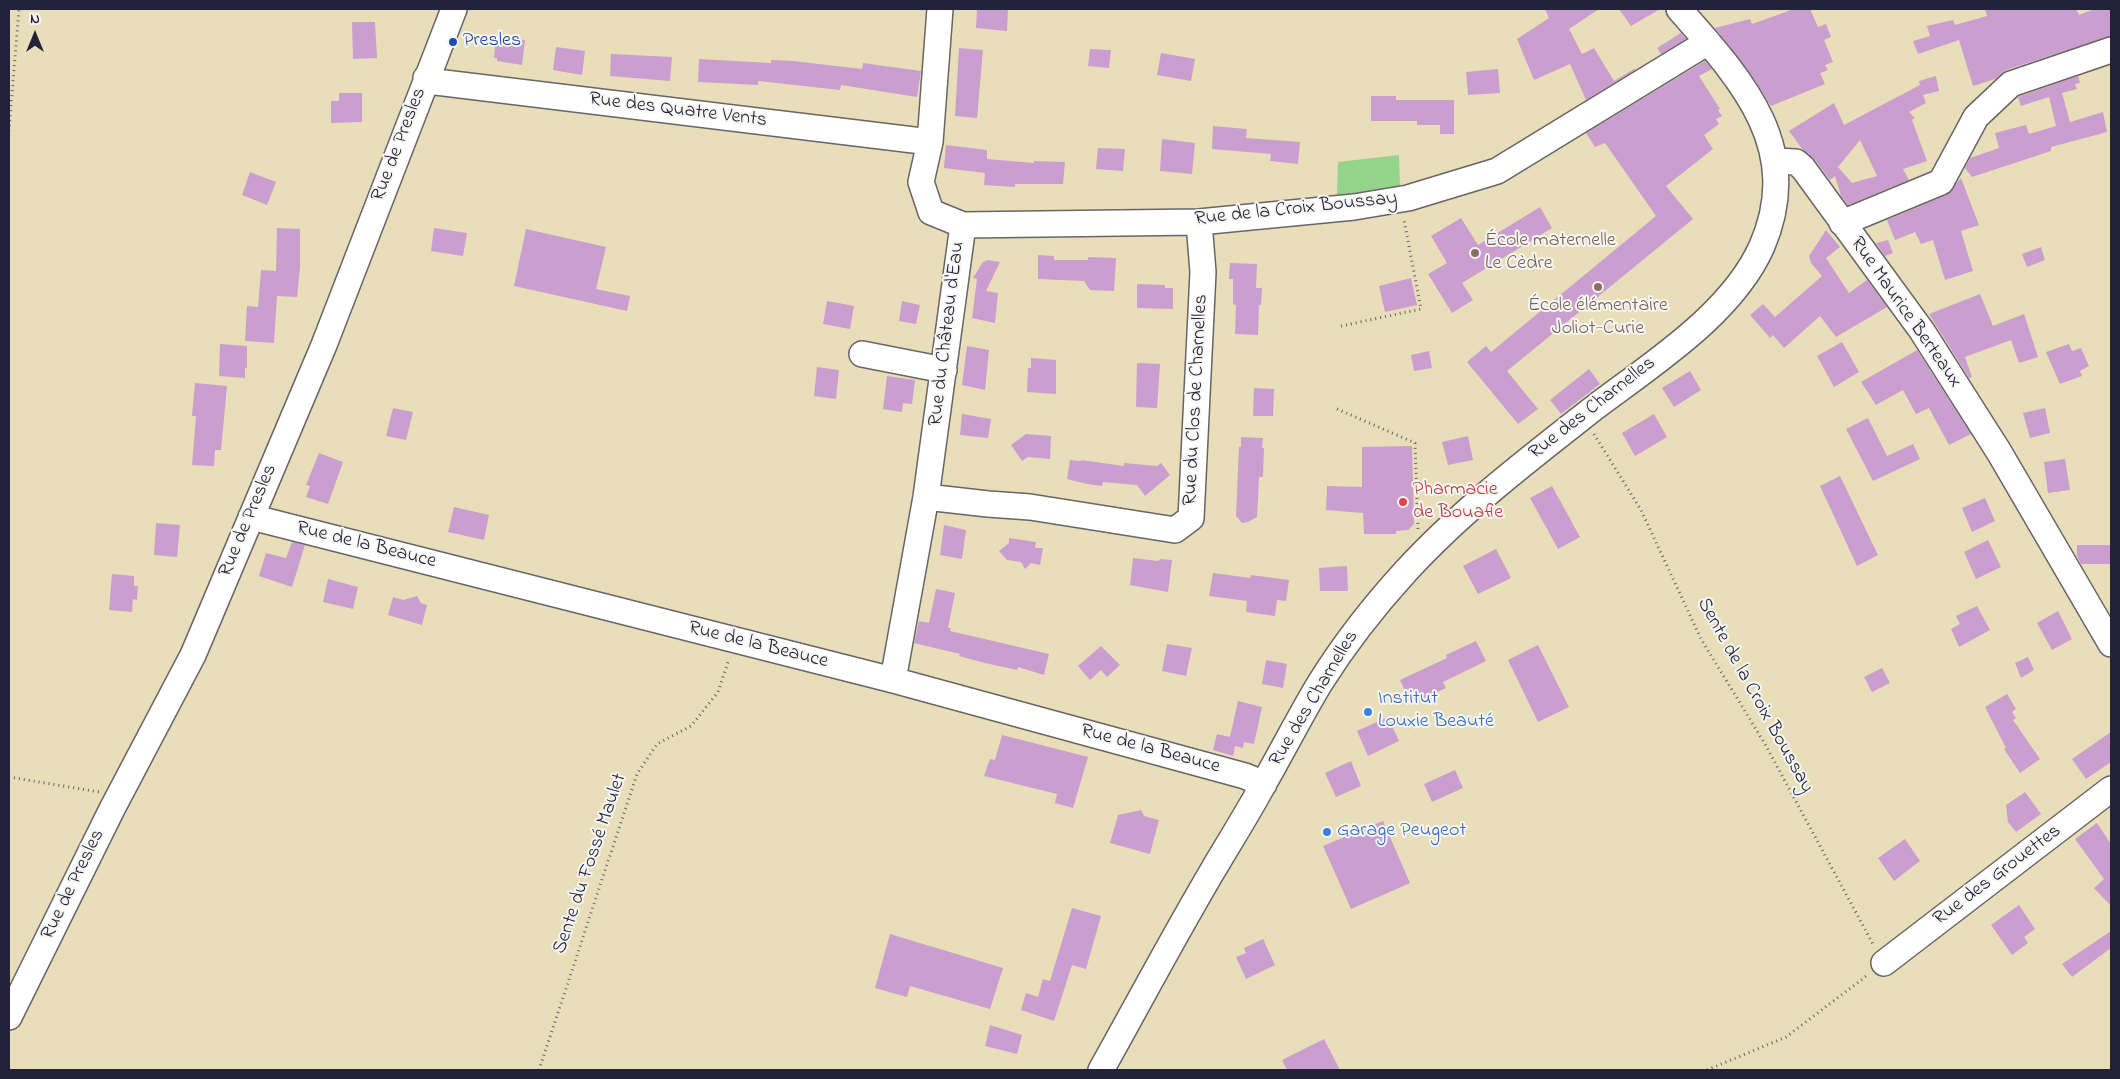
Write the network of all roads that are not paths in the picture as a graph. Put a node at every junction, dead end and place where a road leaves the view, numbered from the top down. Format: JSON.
{"nodes":[{"id":1,"x":454,"y":9,"type":"edge"},
{"id":2,"x":940,"y":9,"type":"edge"},
{"id":3,"x":1679,"y":9,"type":"edge"},
{"id":4,"x":1708,"y":42,"type":"junction"},
{"id":5,"x":2111,"y":50,"type":"edge"},
{"id":6,"x":426,"y":78,"type":"junction"},
{"id":7,"x":930,"y":142,"type":"junction"},
{"id":8,"x":1775,"y":161,"type":"junction"},
{"id":9,"x":1199,"y":222,"type":"junction"},
{"id":10,"x":1842,"y":223,"type":"junction"},
{"id":11,"x":963,"y":225,"type":"junction"},
{"id":12,"x":862,"y":354,"type":"dead end"},
{"id":13,"x":944,"y":370,"type":"junction"},
{"id":14,"x":926,"y":497,"type":"junction"},
{"id":15,"x":251,"y":517,"type":"junction"},
{"id":16,"x":2111,"y":644,"type":"edge"},
{"id":17,"x":893,"y":680,"type":"junction"},
{"id":18,"x":1264,"y":784,"type":"junction"},
{"id":19,"x":2111,"y":788,"type":"edge"},
{"id":20,"x":1884,"y":963,"type":"road end"},
{"id":21,"x":9,"y":1016,"type":"edge"},
{"id":22,"x":1101,"y":1070,"type":"edge"}],
"edges":[{"from":1,"to":6,"type":"street","name":"Rue de Presles"},
{"from":2,"to":7,"type":"street","name":"Rue du Château d'Eau"},
{"from":3,"to":4,"type":"street"},
{"from":4,"to":8,"type":"street"},
{"from":4,"to":9,"type":"street","name":"Rue de la Croix Boussay"},
{"from":5,"to":10,"type":"street"},
{"from":6,"to":7,"type":"street","name":"Rue des Quatre Vents"},
{"from":6,"to":15,"type":"street","name":"Rue de Presles"},
{"from":7,"to":11,"type":"street","name":"Rue du Château d'Eau"},
{"from":8,"to":10,"type":"street","name":"Rue Maurice Berteaux"},
{"from":8,"to":18,"type":"street","name":"Rue des Charnelles"},
{"from":9,"to":11,"type":"street","name":"Rue de la Croix Boussay"},
{"from":9,"to":14,"type":"street","name":"Rue du Clos de Charnelles"},
{"from":10,"to":16,"type":"street","name":"Rue Maurice Berteaux"},
{"from":11,"to":13,"type":"street","name":"Rue du Château d'Eau"},
{"from":12,"to":13,"type":"street"},
{"from":13,"to":14,"type":"street","name":"Rue du Château d'Eau"},
{"from":14,"to":17,"type":"street","name":"Rue du Château d'Eau"},
{"from":15,"to":17,"type":"street","name":"Rue de la Beauce"},
{"from":15,"to":21,"type":"street","name":"Rue de Presles"},
{"from":17,"to":18,"type":"street","name":"Rue de la Beauce"},
{"from":18,"to":22,"type":"street","name":"Rue des Charnelles"},
{"from":19,"to":20,"type":"street","name":"Rue des Grouettes"}]}
